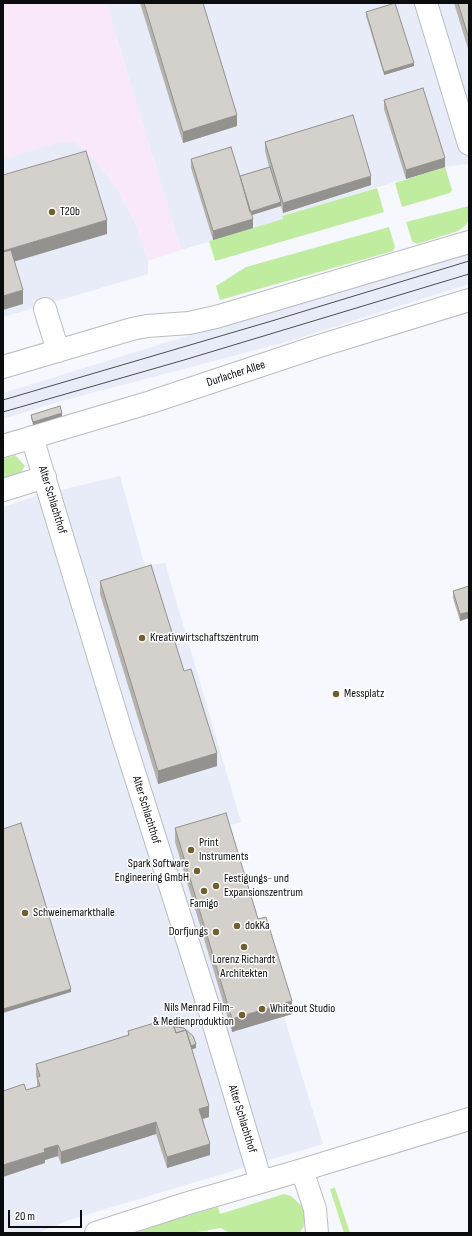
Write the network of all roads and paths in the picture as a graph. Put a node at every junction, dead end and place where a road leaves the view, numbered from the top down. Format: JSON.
{"nodes":[{"id":1,"x":426,"y":3,"type":"edge"},
{"id":2,"x":469,"y":144,"type":"edge"},
{"id":3,"x":469,"y":242,"type":"edge"},
{"id":4,"x":469,"y":300,"type":"edge"},
{"id":5,"x":45,"y":309,"type":"dead end"},
{"id":6,"x":58,"y":351,"type":"junction"},
{"id":7,"x":3,"y":368,"type":"edge"},
{"id":8,"x":32,"y":437,"type":"junction"},
{"id":9,"x":3,"y":446,"type":"edge"},
{"id":10,"x":45,"y":477,"type":"junction"},
{"id":11,"x":3,"y":490,"type":"edge"},
{"id":12,"x":469,"y":1119,"type":"edge"},
{"id":13,"x":302,"y":1170,"type":"junction"},
{"id":14,"x":261,"y":1182,"type":"junction"},
{"id":15,"x":96,"y":1233,"type":"edge"},
{"id":16,"x":317,"y":1233,"type":"edge"}],
"edges":[{"from":1,"to":2,"type":"street"},
{"from":3,"to":6,"type":"street"},
{"from":4,"to":8,"type":"street","name":"Durlacher Allee"},
{"from":5,"to":6,"type":"street"},
{"from":6,"to":7,"type":"street"},
{"from":8,"to":9,"type":"street","name":"Durlacher Allee"},
{"from":8,"to":10,"type":"street","name":"Alter Schlachthof"},
{"from":10,"to":11,"type":"street"},
{"from":10,"to":14,"type":"street","name":"Alter Schlachthof"},
{"from":12,"to":13,"type":"street"},
{"from":13,"to":14,"type":"street"},
{"from":13,"to":16,"type":"street"},
{"from":14,"to":15,"type":"street"}]}
